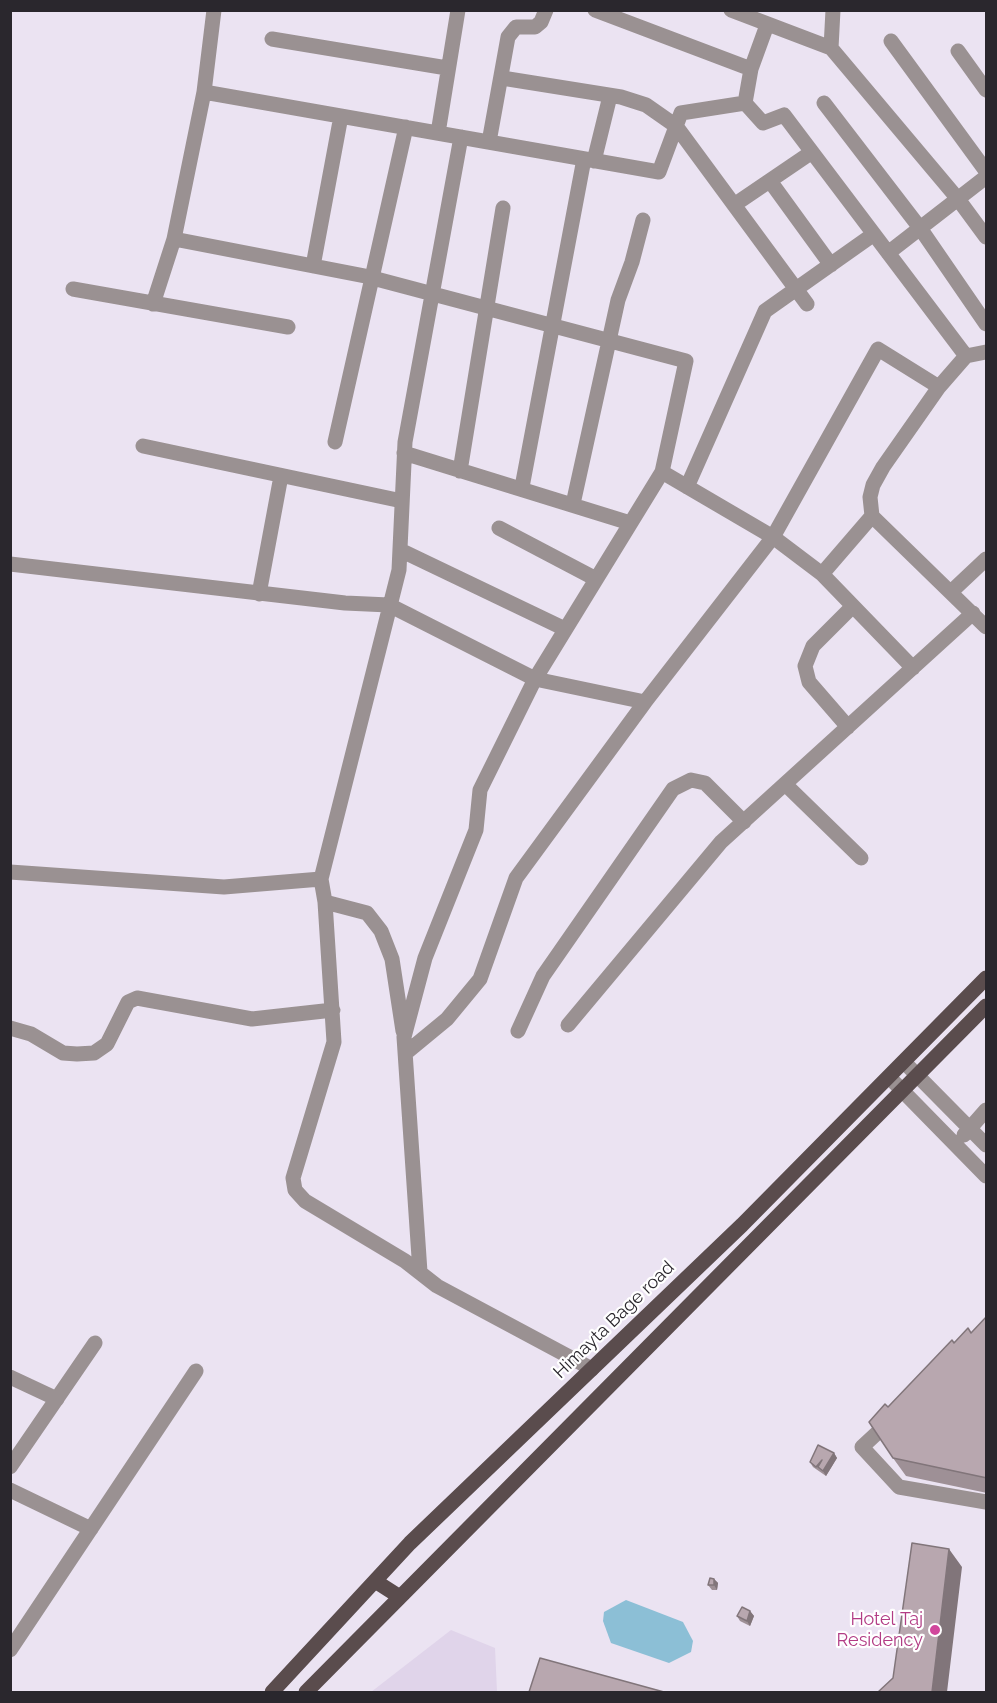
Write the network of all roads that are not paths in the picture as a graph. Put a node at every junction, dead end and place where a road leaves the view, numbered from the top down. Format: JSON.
{"nodes":[{"id":1,"x":214,"y":10,"type":"edge"},
{"id":2,"x":458,"y":10,"type":"edge"},
{"id":3,"x":546,"y":10,"type":"edge"},
{"id":4,"x":595,"y":10,"type":"edge"},
{"id":5,"x":732,"y":10,"type":"edge"},
{"id":6,"x":833,"y":10,"type":"edge"},
{"id":7,"x":767,"y":25,"type":"junction"},
{"id":8,"x":272,"y":39,"type":"dead end"},
{"id":9,"x":891,"y":41,"type":"dead end"},
{"id":10,"x":831,"y":48,"type":"junction"},
{"id":11,"x":957,"y":51,"type":"dead end"},
{"id":12,"x":447,"y":68,"type":"junction"},
{"id":13,"x":752,"y":69,"type":"junction"},
{"id":14,"x":502,"y":78,"type":"junction"},
{"id":15,"x":987,"y":90,"type":"edge"},
{"id":16,"x":204,"y":92,"type":"junction"},
{"id":17,"x":610,"y":96,"type":"junction"},
{"id":18,"x":745,"y":103,"type":"junction"},
{"id":19,"x":824,"y":104,"type":"dead end"},
{"id":20,"x":341,"y":116,"type":"junction"},
{"id":21,"x":676,"y":126,"type":"junction"},
{"id":22,"x":406,"y":127,"type":"junction"},
{"id":23,"x":438,"y":133,"type":"junction"},
{"id":24,"x":461,"y":137,"type":"junction"},
{"id":25,"x":489,"y":142,"type":"junction"},
{"id":26,"x":812,"y":152,"type":"junction"},
{"id":27,"x":589,"y":160,"type":"junction"},
{"id":28,"x":987,"y":171,"type":"edge"},
{"id":29,"x":987,"y":177,"type":"edge"},
{"id":30,"x":770,"y":181,"type":"junction"},
{"id":31,"x":958,"y":199,"type":"junction"},
{"id":32,"x":734,"y":205,"type":"junction"},
{"id":33,"x":503,"y":208,"type":"dead end"},
{"id":34,"x":643,"y":219,"type":"dead end"},
{"id":35,"x":920,"y":228,"type":"junction"},
{"id":36,"x":874,"y":234,"type":"junction"},
{"id":37,"x":987,"y":237,"type":"edge"},
{"id":38,"x":174,"y":239,"type":"junction"},
{"id":39,"x":888,"y":252,"type":"junction"},
{"id":40,"x":831,"y":265,"type":"junction"},
{"id":41,"x":313,"y":266,"type":"junction"},
{"id":42,"x":372,"y":278,"type":"junction"},
{"id":43,"x":73,"y":289,"type":"dead end"},
{"id":44,"x":797,"y":290,"type":"junction"},
{"id":45,"x":434,"y":294,"type":"junction"},
{"id":46,"x":153,"y":303,"type":"junction"},
{"id":47,"x":807,"y":304,"type":"dead end"},
{"id":48,"x":486,"y":308,"type":"junction"},
{"id":49,"x":987,"y":324,"type":"edge"},
{"id":50,"x":553,"y":326,"type":"junction"},
{"id":51,"x":288,"y":327,"type":"dead end"},
{"id":52,"x":610,"y":341,"type":"junction"},
{"id":53,"x":987,"y":352,"type":"edge"},
{"id":54,"x":966,"y":356,"type":"junction"},
{"id":55,"x":939,"y":387,"type":"junction"},
{"id":56,"x":335,"y":442,"type":"dead end"},
{"id":57,"x":143,"y":446,"type":"dead end"},
{"id":58,"x":404,"y":453,"type":"junction"},
{"id":59,"x":460,"y":471,"type":"junction"},
{"id":60,"x":662,"y":472,"type":"junction"},
{"id":61,"x":281,"y":476,"type":"junction"},
{"id":62,"x":522,"y":487,"type":"junction"},
{"id":63,"x":687,"y":487,"type":"junction"},
{"id":64,"x":402,"y":501,"type":"junction"},
{"id":65,"x":573,"y":504,"type":"junction"},
{"id":66,"x":872,"y":516,"type":"junction"},
{"id":67,"x":630,"y":523,"type":"junction"},
{"id":68,"x":499,"y":528,"type":"dead end"},
{"id":69,"x":773,"y":537,"type":"junction"},
{"id":70,"x":400,"y":550,"type":"junction"},
{"id":71,"x":987,"y":559,"type":"edge"},
{"id":72,"x":10,"y":564,"type":"edge"},
{"id":73,"x":822,"y":574,"type":"junction"},
{"id":74,"x":596,"y":579,"type":"junction"},
{"id":75,"x":952,"y":591,"type":"junction"},
{"id":76,"x":259,"y":594,"type":"junction"},
{"id":77,"x":389,"y":605,"type":"junction"},
{"id":78,"x":853,"y":606,"type":"junction"},
{"id":79,"x":981,"y":617,"type":"edge"},
{"id":80,"x":566,"y":629,"type":"junction"},
{"id":81,"x":913,"y":668,"type":"junction"},
{"id":82,"x":535,"y":679,"type":"junction"},
{"id":83,"x":645,"y":702,"type":"junction"},
{"id":84,"x":848,"y":727,"type":"junction"},
{"id":85,"x":785,"y":784,"type":"junction"},
{"id":86,"x":744,"y":822,"type":"junction"},
{"id":87,"x":861,"y":858,"type":"dead end"},
{"id":88,"x":10,"y":873,"type":"edge"},
{"id":89,"x":321,"y":879,"type":"junction"},
{"id":90,"x":325,"y":902,"type":"junction"},
{"id":91,"x":987,"y":978,"type":"edge"},
{"id":92,"x":987,"y":1006,"type":"edge"},
{"id":93,"x":333,"y":1010,"type":"junction"},
{"id":94,"x":568,"y":1025,"type":"dead end"},
{"id":95,"x":10,"y":1028,"type":"edge"},
{"id":96,"x":518,"y":1031,"type":"dead end"},
{"id":97,"x":405,"y":1044,"type":"junction"},
{"id":98,"x":904,"y":1062,"type":"junction"},
{"id":99,"x":918,"y":1076,"type":"junction"},
{"id":100,"x":889,"y":1077,"type":"junction"},
{"id":101,"x":903,"y":1091,"type":"junction"},
{"id":102,"x":987,"y":1110,"type":"edge"},
{"id":103,"x":970,"y":1128,"type":"junction"},
{"id":104,"x":956,"y":1144,"type":"junction"},
{"id":105,"x":987,"y":1145,"type":"edge"},
{"id":106,"x":987,"y":1176,"type":"edge"},
{"id":107,"x":420,"y":1272,"type":"junction"},
{"id":108,"x":95,"y":1343,"type":"dead end"},
{"id":109,"x":592,"y":1368,"type":"junction"},
{"id":110,"x":196,"y":1371,"type":"dead end"},
{"id":111,"x":10,"y":1377,"type":"edge"},
{"id":112,"x":57,"y":1399,"type":"junction"},
{"id":113,"x":903,"y":1408,"type":"edge"},
{"id":114,"x":10,"y":1467,"type":"edge"},
{"id":115,"x":10,"y":1490,"type":"edge"},
{"id":116,"x":987,"y":1502,"type":"edge"},
{"id":117,"x":91,"y":1530,"type":"junction"},
{"id":118,"x":375,"y":1581,"type":"junction"},
{"id":119,"x":400,"y":1597,"type":"junction"},
{"id":120,"x":10,"y":1650,"type":"edge"},
{"id":121,"x":272,"y":1692,"type":"edge"},
{"id":122,"x":306,"y":1692,"type":"edge"}],
"edges":[{"from":1,"to":16,"type":"street"},
{"from":2,"to":12,"type":"street"},
{"from":3,"to":14,"type":"street"},
{"from":4,"to":13,"type":"street"},
{"from":5,"to":7,"type":"street"},
{"from":6,"to":10,"type":"street"},
{"from":7,"to":10,"type":"street"},
{"from":7,"to":13,"type":"street"},
{"from":8,"to":12,"type":"street"},
{"from":9,"to":28,"type":"street"},
{"from":10,"to":31,"type":"street"},
{"from":11,"to":15,"type":"street"},
{"from":12,"to":23,"type":"street"},
{"from":13,"to":18,"type":"street"},
{"from":14,"to":17,"type":"street"},
{"from":14,"to":25,"type":"street"},
{"from":16,"to":20,"type":"street"},
{"from":16,"to":38,"type":"street"},
{"from":17,"to":21,"type":"street"},
{"from":17,"to":27,"type":"street"},
{"from":18,"to":21,"type":"street"},
{"from":18,"to":26,"type":"street"},
{"from":19,"to":35,"type":"street"},
{"from":20,"to":22,"type":"street"},
{"from":20,"to":41,"type":"street"},
{"from":21,"to":27,"type":"street"},
{"from":21,"to":32,"type":"street"},
{"from":22,"to":23,"type":"street"},
{"from":22,"to":42,"type":"street"},
{"from":23,"to":24,"type":"street"},
{"from":24,"to":25,"type":"street"},
{"from":24,"to":45,"type":"street"},
{"from":25,"to":27,"type":"street"},
{"from":26,"to":30,"type":"street"},
{"from":26,"to":36,"type":"street"},
{"from":27,"to":50,"type":"street"},
{"from":29,"to":31,"type":"street"},
{"from":30,"to":32,"type":"street"},
{"from":30,"to":40,"type":"street"},
{"from":31,"to":35,"type":"street"},
{"from":31,"to":37,"type":"street"},
{"from":32,"to":44,"type":"street"},
{"from":33,"to":48,"type":"street"},
{"from":34,"to":52,"type":"street"},
{"from":35,"to":39,"type":"street"},
{"from":35,"to":49,"type":"street"},
{"from":36,"to":39,"type":"street"},
{"from":36,"to":40,"type":"street"},
{"from":38,"to":41,"type":"street"},
{"from":38,"to":46,"type":"street"},
{"from":39,"to":54,"type":"street"},
{"from":40,"to":44,"type":"street"},
{"from":41,"to":42,"type":"street"},
{"from":42,"to":45,"type":"street"},
{"from":42,"to":56,"type":"street"},
{"from":43,"to":46,"type":"street"},
{"from":44,"to":47,"type":"street"},
{"from":44,"to":63,"type":"street"},
{"from":45,"to":48,"type":"street"},
{"from":45,"to":58,"type":"street"},
{"from":46,"to":51,"type":"street"},
{"from":48,"to":50,"type":"street"},
{"from":48,"to":59,"type":"street"},
{"from":50,"to":52,"type":"street"},
{"from":50,"to":62,"type":"street"},
{"from":52,"to":60,"type":"street"},
{"from":52,"to":65,"type":"street"},
{"from":53,"to":54,"type":"street"},
{"from":54,"to":55,"type":"street"},
{"from":55,"to":66,"type":"street"},
{"from":55,"to":69,"type":"street"},
{"from":57,"to":61,"type":"street"},
{"from":58,"to":59,"type":"street"},
{"from":58,"to":64,"type":"street"},
{"from":59,"to":62,"type":"street"},
{"from":60,"to":63,"type":"street"},
{"from":60,"to":67,"type":"street"},
{"from":61,"to":64,"type":"street"},
{"from":61,"to":76,"type":"street"},
{"from":62,"to":65,"type":"street"},
{"from":63,"to":69,"type":"street"},
{"from":64,"to":70,"type":"street"},
{"from":65,"to":67,"type":"street"},
{"from":66,"to":73,"type":"street"},
{"from":66,"to":75,"type":"street"},
{"from":67,"to":74,"type":"street"},
{"from":68,"to":74,"type":"street"},
{"from":69,"to":73,"type":"street"},
{"from":69,"to":83,"type":"street"},
{"from":70,"to":77,"type":"street"},
{"from":70,"to":80,"type":"street"},
{"from":71,"to":75,"type":"street"},
{"from":72,"to":76,"type":"street"},
{"from":73,"to":78,"type":"street"},
{"from":74,"to":80,"type":"street"},
{"from":75,"to":79,"type":"street"},
{"from":76,"to":77,"type":"street"},
{"from":77,"to":82,"type":"street"},
{"from":77,"to":89,"type":"street"},
{"from":78,"to":81,"type":"street"},
{"from":78,"to":84,"type":"street"},
{"from":79,"to":81,"type":"street"},
{"from":80,"to":82,"type":"street"},
{"from":81,"to":84,"type":"street"},
{"from":82,"to":83,"type":"street"},
{"from":82,"to":97,"type":"street"},
{"from":83,"to":97,"type":"street"},
{"from":84,"to":85,"type":"street"},
{"from":85,"to":86,"type":"street"},
{"from":85,"to":87,"type":"street"},
{"from":86,"to":94,"type":"street"},
{"from":86,"to":96,"type":"street"},
{"from":88,"to":89,"type":"street"},
{"from":89,"to":90,"type":"street"},
{"from":90,"to":93,"type":"street"},
{"from":90,"to":97,"type":"street"},
{"from":91,"to":98,"type":"main road","name":"Himayta Bage road"},
{"from":92,"to":99,"type":"main road"},
{"from":93,"to":95,"type":"street"},
{"from":93,"to":107,"type":"street"},
{"from":97,"to":107,"type":"street"},
{"from":98,"to":99,"type":"street"},
{"from":98,"to":100,"type":"main road","name":"Himayta Bage road"},
{"from":99,"to":101,"type":"main road"},
{"from":99,"to":103,"type":"street"},
{"from":100,"to":101,"type":"street"},
{"from":100,"to":109,"type":"main road","name":"Himayta Bage road"},
{"from":101,"to":104,"type":"street"},
{"from":101,"to":119,"type":"main road"},
{"from":102,"to":103,"type":"street"},
{"from":103,"to":104,"type":"street"},
{"from":103,"to":105,"type":"street"},
{"from":104,"to":106,"type":"street"},
{"from":107,"to":109,"type":"street"},
{"from":108,"to":112,"type":"street"},
{"from":109,"to":118,"type":"main road","name":"Himayta Bage road"},
{"from":110,"to":117,"type":"street"},
{"from":111,"to":112,"type":"street"},
{"from":112,"to":114,"type":"street"},
{"from":113,"to":116,"type":"street"},
{"from":115,"to":117,"type":"street"},
{"from":117,"to":120,"type":"street"},
{"from":118,"to":119,"type":"main road"},
{"from":118,"to":121,"type":"main road","name":"Himayta Bage road"},
{"from":119,"to":122,"type":"main road"}]}
